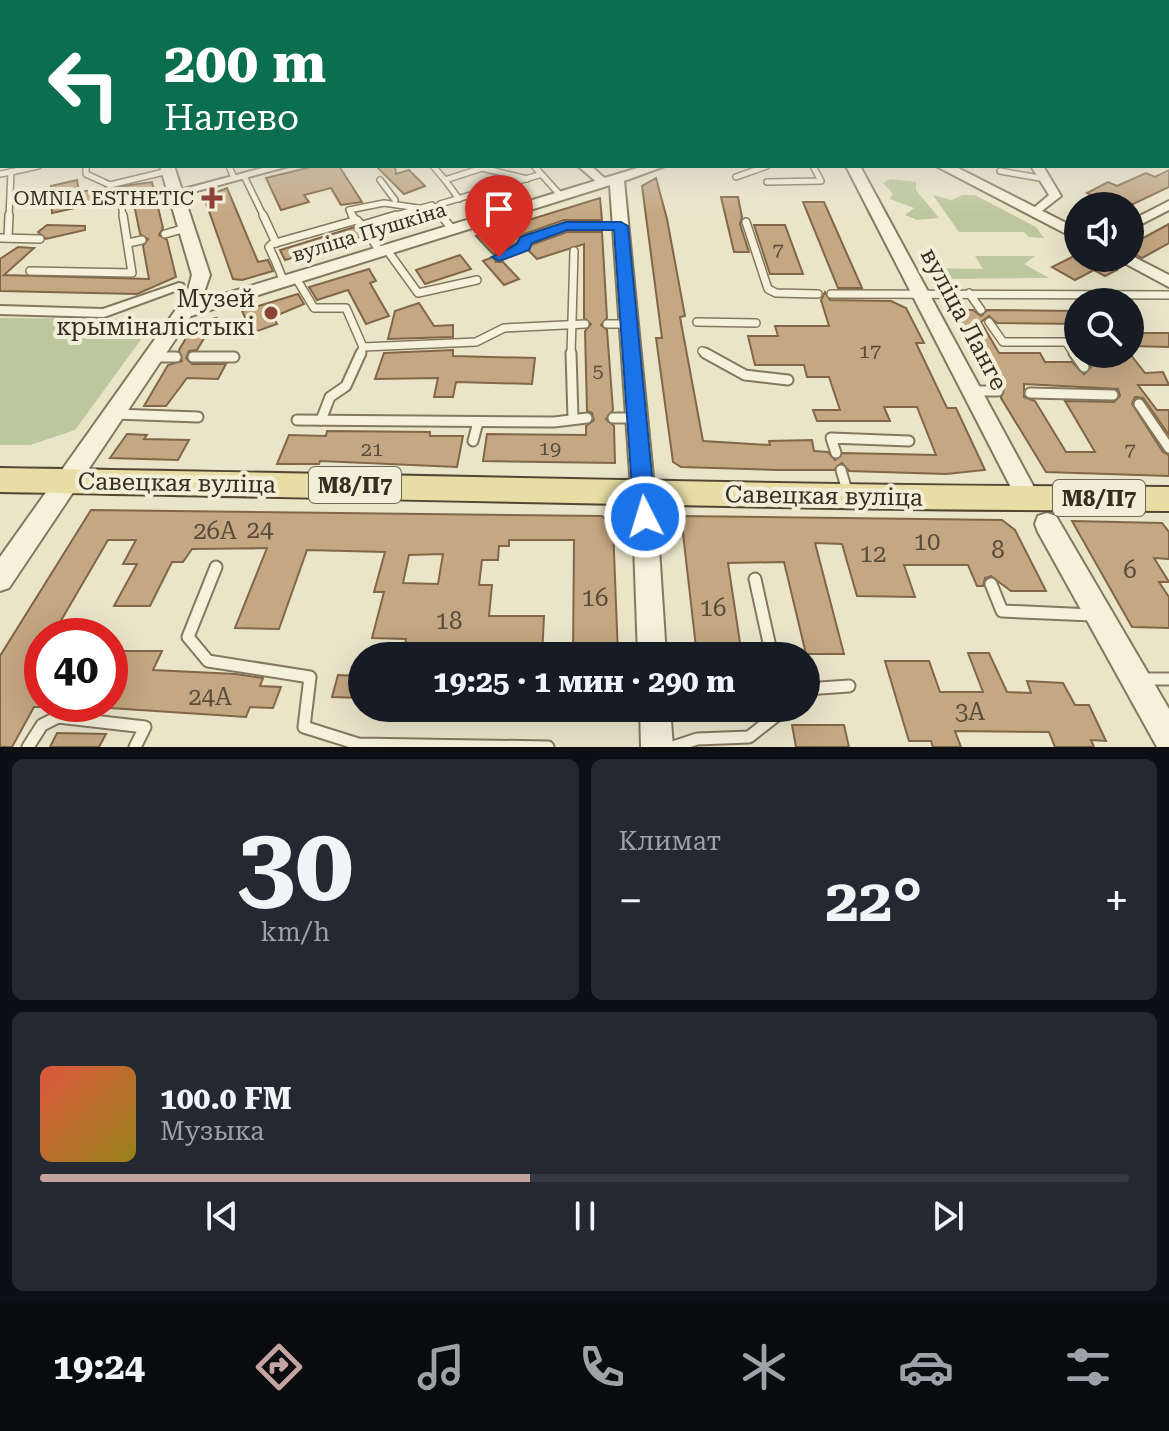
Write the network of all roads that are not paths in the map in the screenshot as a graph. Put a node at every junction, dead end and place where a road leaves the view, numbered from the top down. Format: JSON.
{"nodes":[{"id":1,"x":29,"y":168,"type":"edge"},
{"id":2,"x":86,"y":168,"type":"edge"},
{"id":3,"x":231,"y":168,"type":"edge"},
{"id":4,"x":275,"y":168,"type":"edge"},
{"id":5,"x":435,"y":168,"type":"edge"},
{"id":6,"x":536,"y":168,"type":"edge"},
{"id":7,"x":587,"y":168,"type":"edge"},
{"id":8,"x":652,"y":168,"type":"edge"},
{"id":9,"x":761,"y":168,"type":"edge"},
{"id":10,"x":814,"y":168,"type":"edge"},
{"id":11,"x":854,"y":168,"type":"edge"},
{"id":12,"x":947,"y":168,"type":"edge"},
{"id":13,"x":1038,"y":168,"type":"edge"},
{"id":14,"x":168,"y":169,"type":"edge"},
{"id":15,"x":1000,"y":171,"type":"dead end"},
{"id":16,"x":11,"y":172,"type":"junction"},
{"id":17,"x":0,"y":174,"type":"edge"},
{"id":18,"x":539,"y":175,"type":"junction"},
{"id":19,"x":239,"y":177,"type":"junction"},
{"id":20,"x":736,"y":177,"type":"dead end"},
{"id":21,"x":527,"y":179,"type":"junction"},
{"id":22,"x":1045,"y":179,"type":"junction"},
{"id":23,"x":380,"y":180,"type":"dead end"},
{"id":24,"x":445,"y":180,"type":"junction"},
{"id":25,"x":610,"y":181,"type":"junction"},
{"id":26,"x":767,"y":182,"type":"dead end"},
{"id":27,"x":175,"y":193,"type":"junction"},
{"id":28,"x":120,"y":195,"type":"dead end"},
{"id":29,"x":561,"y":196,"type":"junction"},
{"id":30,"x":459,"y":199,"type":"junction"},
{"id":31,"x":395,"y":200,"type":"junction"},
{"id":32,"x":440,"y":204,"type":"dead end"},
{"id":33,"x":1169,"y":205,"type":"edge"},
{"id":34,"x":419,"y":208,"type":"junction"},
{"id":35,"x":1034,"y":213,"type":"junction"},
{"id":36,"x":1144,"y":218,"type":"edge"},
{"id":37,"x":746,"y":222,"type":"dead end"},
{"id":38,"x":621,"y":226,"type":"junction"},
{"id":39,"x":363,"y":227,"type":"junction"},
{"id":40,"x":186,"y":228,"type":"junction"},
{"id":41,"x":1064,"y":228,"type":"edge"},
{"id":42,"x":452,"y":229,"type":"junction"},
{"id":43,"x":165,"y":234,"type":"dead end"},
{"id":44,"x":4,"y":238,"type":"edge"},
{"id":45,"x":40,"y":239,"type":"dead end"},
{"id":46,"x":142,"y":240,"type":"dead end"},
{"id":47,"x":128,"y":243,"type":"junction"},
{"id":48,"x":276,"y":243,"type":"junction"},
{"id":49,"x":383,"y":251,"type":"junction"},
{"id":50,"x":574,"y":251,"type":"dead end"},
{"id":51,"x":499,"y":257,"type":"dead end"},
{"id":52,"x":1144,"y":269,"type":"edge"},
{"id":53,"x":30,"y":271,"type":"dead end"},
{"id":54,"x":201,"y":275,"type":"junction"},
{"id":55,"x":290,"y":280,"type":"junction"},
{"id":56,"x":477,"y":280,"type":"dead end"},
{"id":57,"x":1169,"y":282,"type":"edge"},
{"id":58,"x":179,"y":286,"type":"dead end"},
{"id":59,"x":921,"y":293,"type":"junction"},
{"id":60,"x":969,"y":293,"type":"junction"},
{"id":61,"x":818,"y":294,"type":"dead end"},
{"id":62,"x":831,"y":294,"type":"dead end"},
{"id":63,"x":240,"y":295,"type":"junction"},
{"id":64,"x":1169,"y":295,"type":"edge"},
{"id":65,"x":0,"y":310,"type":"edge"},
{"id":66,"x":981,"y":310,"type":"dead end"},
{"id":67,"x":185,"y":312,"type":"junction"},
{"id":68,"x":697,"y":322,"type":"dead end"},
{"id":69,"x":989,"y":322,"type":"dead end"},
{"id":70,"x":756,"y":323,"type":"dead end"},
{"id":71,"x":570,"y":324,"type":"junction"},
{"id":72,"x":585,"y":324,"type":"dead end"},
{"id":73,"x":607,"y":324,"type":"dead end"},
{"id":74,"x":629,"y":324,"type":"junction"},
{"id":75,"x":1064,"y":342,"type":"edge"},
{"id":76,"x":363,"y":347,"type":"junction"},
{"id":77,"x":702,"y":351,"type":"dead end"},
{"id":78,"x":153,"y":357,"type":"junction"},
{"id":79,"x":176,"y":357,"type":"dead end"},
{"id":80,"x":193,"y":357,"type":"dead end"},
{"id":81,"x":234,"y":357,"type":"dead end"},
{"id":82,"x":788,"y":380,"type":"dead end"},
{"id":83,"x":972,"y":391,"type":"junction"},
{"id":84,"x":998,"y":391,"type":"dead end"},
{"id":85,"x":1030,"y":393,"type":"dead end"},
{"id":86,"x":1113,"y":395,"type":"dead end"},
{"id":87,"x":1139,"y":404,"type":"dead end"},
{"id":88,"x":114,"y":414,"type":"junction"},
{"id":89,"x":198,"y":417,"type":"dead end"},
{"id":90,"x":573,"y":418,"type":"junction"},
{"id":91,"x":587,"y":418,"type":"dead end"},
{"id":92,"x":613,"y":418,"type":"dead end"},
{"id":93,"x":637,"y":418,"type":"junction"},
{"id":94,"x":297,"y":420,"type":"dead end"},
{"id":95,"x":321,"y":420,"type":"junction"},
{"id":96,"x":478,"y":422,"type":"junction"},
{"id":97,"x":473,"y":441,"type":"dead end"},
{"id":98,"x":909,"y":441,"type":"dead end"},
{"id":99,"x":1169,"y":448,"type":"edge"},
{"id":100,"x":836,"y":453,"type":"dead end"},
{"id":101,"x":841,"y":470,"type":"dead end"},
{"id":102,"x":0,"y":480,"type":"edge"},
{"id":103,"x":67,"y":482,"type":"junction"},
{"id":104,"x":643,"y":491,"type":"junction"},
{"id":105,"x":849,"y":498,"type":"junction"},
{"id":106,"x":1028,"y":498,"type":"junction"},
{"id":107,"x":1169,"y":499,"type":"edge"},
{"id":108,"x":1047,"y":524,"type":"dead end"},
{"id":109,"x":216,"y":567,"type":"dead end"},
{"id":110,"x":0,"y":579,"type":"edge"},
{"id":111,"x":755,"y":579,"type":"dead end"},
{"id":112,"x":991,"y":584,"type":"dead end"},
{"id":113,"x":1101,"y":615,"type":"junction"},
{"id":114,"x":651,"y":642,"type":"edge"},
{"id":115,"x":769,"y":642,"type":"edge"},
{"id":116,"x":1169,"y":679,"type":"edge"},
{"id":117,"x":1137,"y":680,"type":"junction"},
{"id":118,"x":849,"y":686,"type":"dead end"},
{"id":119,"x":820,"y":688,"type":"edge"},
{"id":120,"x":656,"y":722,"type":"edge"},
{"id":121,"x":768,"y":722,"type":"edge"},
{"id":122,"x":1169,"y":738,"type":"edge"},
{"id":123,"x":28,"y":747,"type":"edge"},
{"id":124,"x":135,"y":747,"type":"edge"},
{"id":125,"x":548,"y":747,"type":"edge"},
{"id":126,"x":657,"y":747,"type":"edge"},
{"id":127,"x":673,"y":747,"type":"edge"}],
"edges":[{"from":1,"to":16,"type":"lane"},
{"from":2,"to":14,"type":"lane"},
{"from":3,"to":19,"type":"lane"},
{"from":4,"to":19,"type":"street"},
{"from":5,"to":24,"type":"lane"},
{"from":6,"to":18,"type":"lane"},
{"from":7,"to":25,"type":"street"},
{"from":8,"to":25,"type":"street","name":"вуліца Пушкіна"},
{"from":9,"to":20,"type":"lane"},
{"from":10,"to":26,"type":"lane"},
{"from":11,"to":59,"type":"street","name":"вуліца Ланге"},
{"from":12,"to":35,"type":"street"},
{"from":13,"to":22,"type":"street"},
{"from":14,"to":27,"type":"street"},
{"from":15,"to":22,"type":"lane"},
{"from":16,"to":17,"type":"lane"},
{"from":16,"to":44,"type":"lane"},
{"from":18,"to":21,"type":"lane"},
{"from":18,"to":29,"type":"lane"},
{"from":19,"to":27,"type":"street"},
{"from":19,"to":48,"type":"lane"},
{"from":21,"to":24,"type":"lane"},
{"from":21,"to":30,"type":"lane"},
{"from":22,"to":35,"type":"street"},
{"from":23,"to":31,"type":"lane"},
{"from":24,"to":30,"type":"lane"},
{"from":25,"to":29,"type":"street","name":"вуліца Пушкіна"},
{"from":25,"to":38,"type":"street"},
{"from":27,"to":40,"type":"street"},
{"from":28,"to":47,"type":"lane"},
{"from":29,"to":42,"type":"street","name":"вуліца Пушкіна"},
{"from":30,"to":32,"type":"lane"},
{"from":31,"to":34,"type":"lane"},
{"from":31,"to":39,"type":"lane"},
{"from":33,"to":36,"type":"street"},
{"from":34,"to":39,"type":"lane"},
{"from":34,"to":42,"type":"lane"},
{"from":35,"to":41,"type":"street"},
{"from":37,"to":61,"type":"lane"},
{"from":38,"to":51,"type":"lane"},
{"from":38,"to":74,"type":"street"},
{"from":39,"to":48,"type":"lane"},
{"from":39,"to":49,"type":"lane"},
{"from":40,"to":43,"type":"lane"},
{"from":40,"to":54,"type":"street"},
{"from":42,"to":49,"type":"street","name":"вуліца Пушкіна"},
{"from":44,"to":45,"type":"lane"},
{"from":46,"to":47,"type":"lane"},
{"from":47,"to":53,"type":"lane"},
{"from":48,"to":55,"type":"lane"},
{"from":49,"to":55,"type":"street","name":"вуліца Пушкіна"},
{"from":49,"to":56,"type":"lane"},
{"from":50,"to":71,"type":"lane"},
{"from":52,"to":57,"type":"street"},
{"from":54,"to":63,"type":"street"},
{"from":54,"to":67,"type":"street"},
{"from":55,"to":63,"type":"street","name":"вуліца Пушкіна"},
{"from":55,"to":76,"type":"lane"},
{"from":58,"to":65,"type":"street"},
{"from":59,"to":60,"type":"lane"},
{"from":59,"to":62,"type":"lane"},
{"from":59,"to":83,"type":"street","name":"вуліца Ланге"},
{"from":60,"to":64,"type":"lane"},
{"from":60,"to":66,"type":"lane"},
{"from":63,"to":67,"type":"street","name":"вуліца Пушкіна"},
{"from":67,"to":78,"type":"street"},
{"from":68,"to":70,"type":"lane"},
{"from":69,"to":75,"type":"lane"},
{"from":71,"to":72,"type":"lane"},
{"from":71,"to":76,"type":"lane"},
{"from":71,"to":90,"type":"lane"},
{"from":73,"to":74,"type":"lane"},
{"from":74,"to":93,"type":"street"},
{"from":76,"to":95,"type":"lane"},
{"from":77,"to":82,"type":"lane"},
{"from":78,"to":79,"type":"lane"},
{"from":78,"to":88,"type":"street"},
{"from":80,"to":81,"type":"lane"},
{"from":83,"to":84,"type":"lane"},
{"from":83,"to":106,"type":"street","name":"вуліца Ланге"},
{"from":85,"to":86,"type":"lane"},
{"from":87,"to":99,"type":"lane"},
{"from":88,"to":89,"type":"lane"},
{"from":88,"to":103,"type":"street"},
{"from":90,"to":91,"type":"lane"},
{"from":90,"to":96,"type":"lane"},
{"from":92,"to":93,"type":"lane"},
{"from":93,"to":104,"type":"street"},
{"from":94,"to":95,"type":"lane"},
{"from":95,"to":96,"type":"lane"},
{"from":96,"to":97,"type":"lane"},
{"from":98,"to":100,"type":"lane"},
{"from":101,"to":105,"type":"lane"},
{"from":102,"to":103,"type":"main road","name":"Савецкая вуліца","number":"М8/П7"},
{"from":103,"to":104,"type":"main road","name":"Савецкая вуліца","number":"М8/П7"},
{"from":103,"to":110,"type":"street"},
{"from":104,"to":105,"type":"main road","name":"Савецкая вуліца","number":"М8/П7"},
{"from":104,"to":114,"type":"street"},
{"from":105,"to":106,"type":"main road","name":"Савецкая вуліца","number":"М8/П7"},
{"from":106,"to":107,"type":"main road","name":"Савецкая вуліца","number":"М8/П7"},
{"from":108,"to":113,"type":"street"},
{"from":109,"to":125,"type":"lane"},
{"from":111,"to":115,"type":"lane"},
{"from":112,"to":113,"type":"lane"},
{"from":113,"to":117,"type":"street"},
{"from":116,"to":117,"type":"lane"},
{"from":117,"to":122,"type":"street"},
{"from":118,"to":119,"type":"lane"},
{"from":120,"to":126,"type":"street"},
{"from":121,"to":127,"type":"lane"},
{"from":123,"to":124,"type":"lane"}]}
